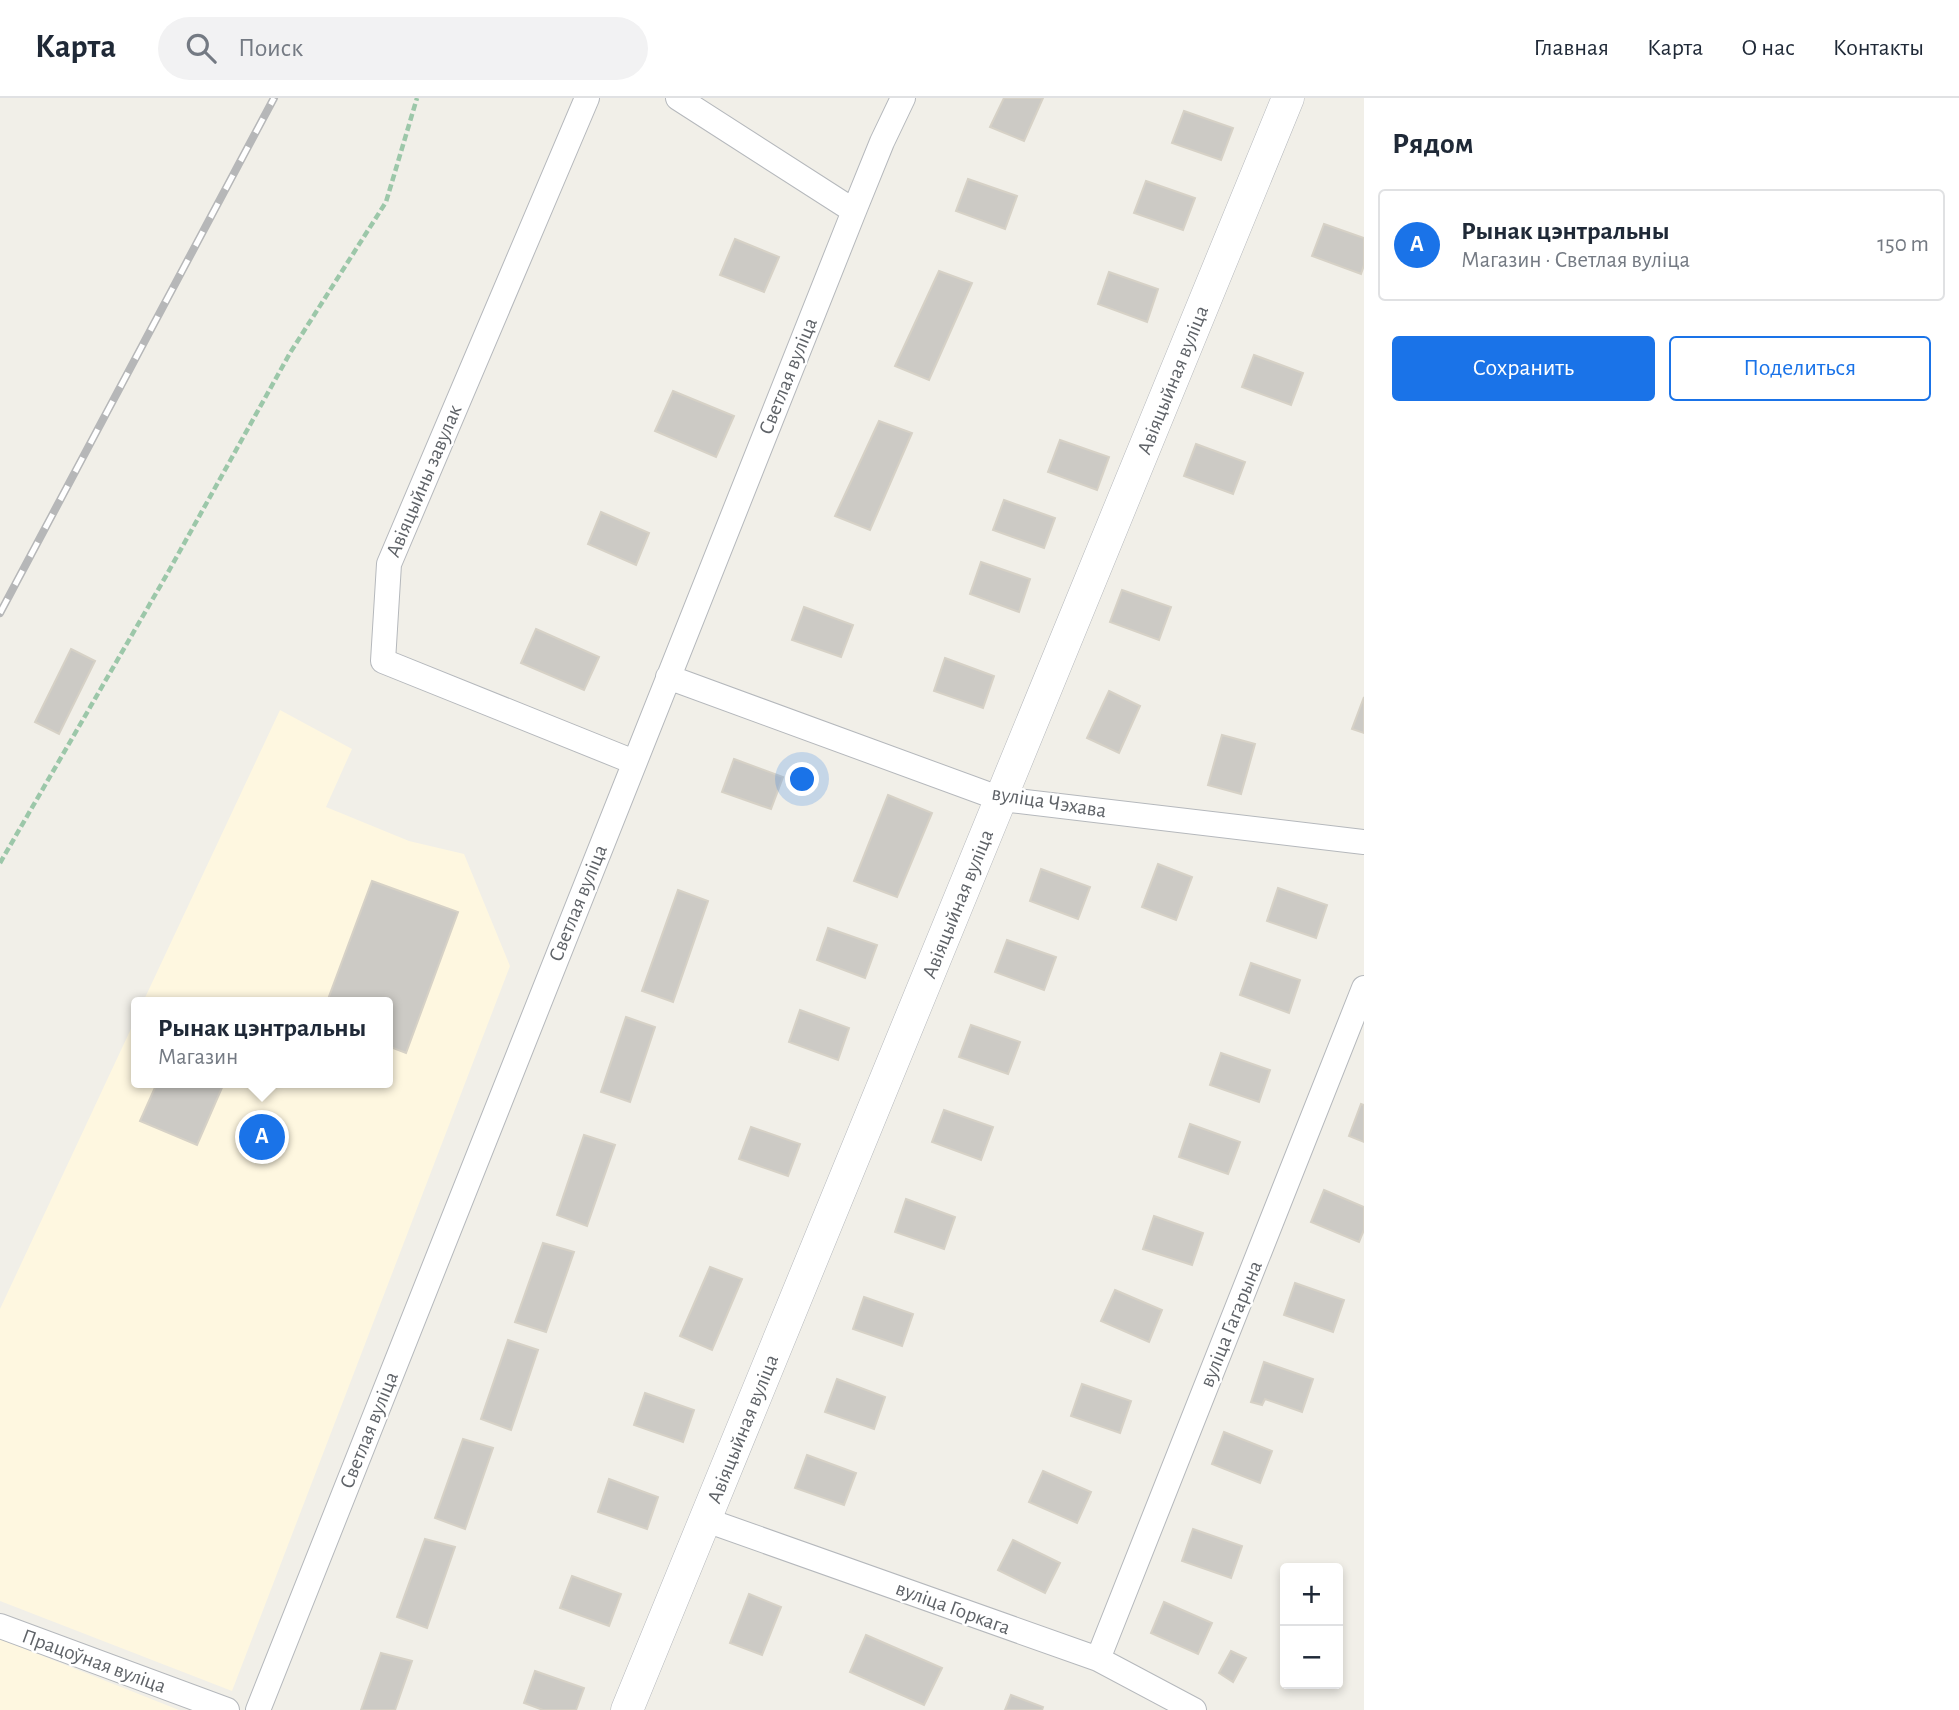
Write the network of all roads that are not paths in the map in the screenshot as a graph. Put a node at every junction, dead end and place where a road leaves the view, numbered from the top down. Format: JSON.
{"nodes":[{"id":1,"x":587,"y":98,"type":"edge"},
{"id":2,"x":678,"y":98,"type":"edge"},
{"id":3,"x":903,"y":98,"type":"edge"},
{"id":4,"x":1288,"y":98,"type":"edge"},
{"id":5,"x":854,"y":211,"type":"junction"},
{"id":6,"x":668,"y":677,"type":"junction"},
{"id":7,"x":634,"y":762,"type":"junction"},
{"id":8,"x":1001,"y":799,"type":"junction"},
{"id":9,"x":1364,"y":842,"type":"edge"},
{"id":10,"x":1364,"y":988,"type":"edge"},
{"id":11,"x":706,"y":1520,"type":"junction"},
{"id":12,"x":0,"y":1626,"type":"edge"},
{"id":13,"x":1098,"y":1659,"type":"junction"},
{"id":14,"x":227,"y":1710,"type":"edge"},
{"id":15,"x":258,"y":1710,"type":"edge"},
{"id":16,"x":627,"y":1710,"type":"edge"},
{"id":17,"x":1194,"y":1710,"type":"edge"}],
"edges":[{"from":1,"to":7,"type":"street","name":"Авіяцыйны завулак"},
{"from":2,"to":5,"type":"street"},
{"from":3,"to":5,"type":"street","name":"Светлая вуліца"},
{"from":4,"to":8,"type":"street","name":"Авіяцыйная вуліца"},
{"from":5,"to":6,"type":"street","name":"Светлая вуліца"},
{"from":6,"to":7,"type":"street","name":"Светлая вуліца"},
{"from":6,"to":8,"type":"street","name":"вуліца Чэхава"},
{"from":7,"to":15,"type":"street","name":"Светлая вуліца"},
{"from":8,"to":9,"type":"street","name":"вуліца Чэхава"},
{"from":8,"to":11,"type":"street","name":"Авіяцыйная вуліца"},
{"from":10,"to":13,"type":"street","name":"вуліца Гагарына"},
{"from":11,"to":13,"type":"street","name":"вуліца Горкага"},
{"from":11,"to":16,"type":"street","name":"Авіяцыйная вуліца"},
{"from":12,"to":14,"type":"street","name":"Працоўная вуліца"},
{"from":13,"to":17,"type":"street","name":"вуліца Горкага"}]}
